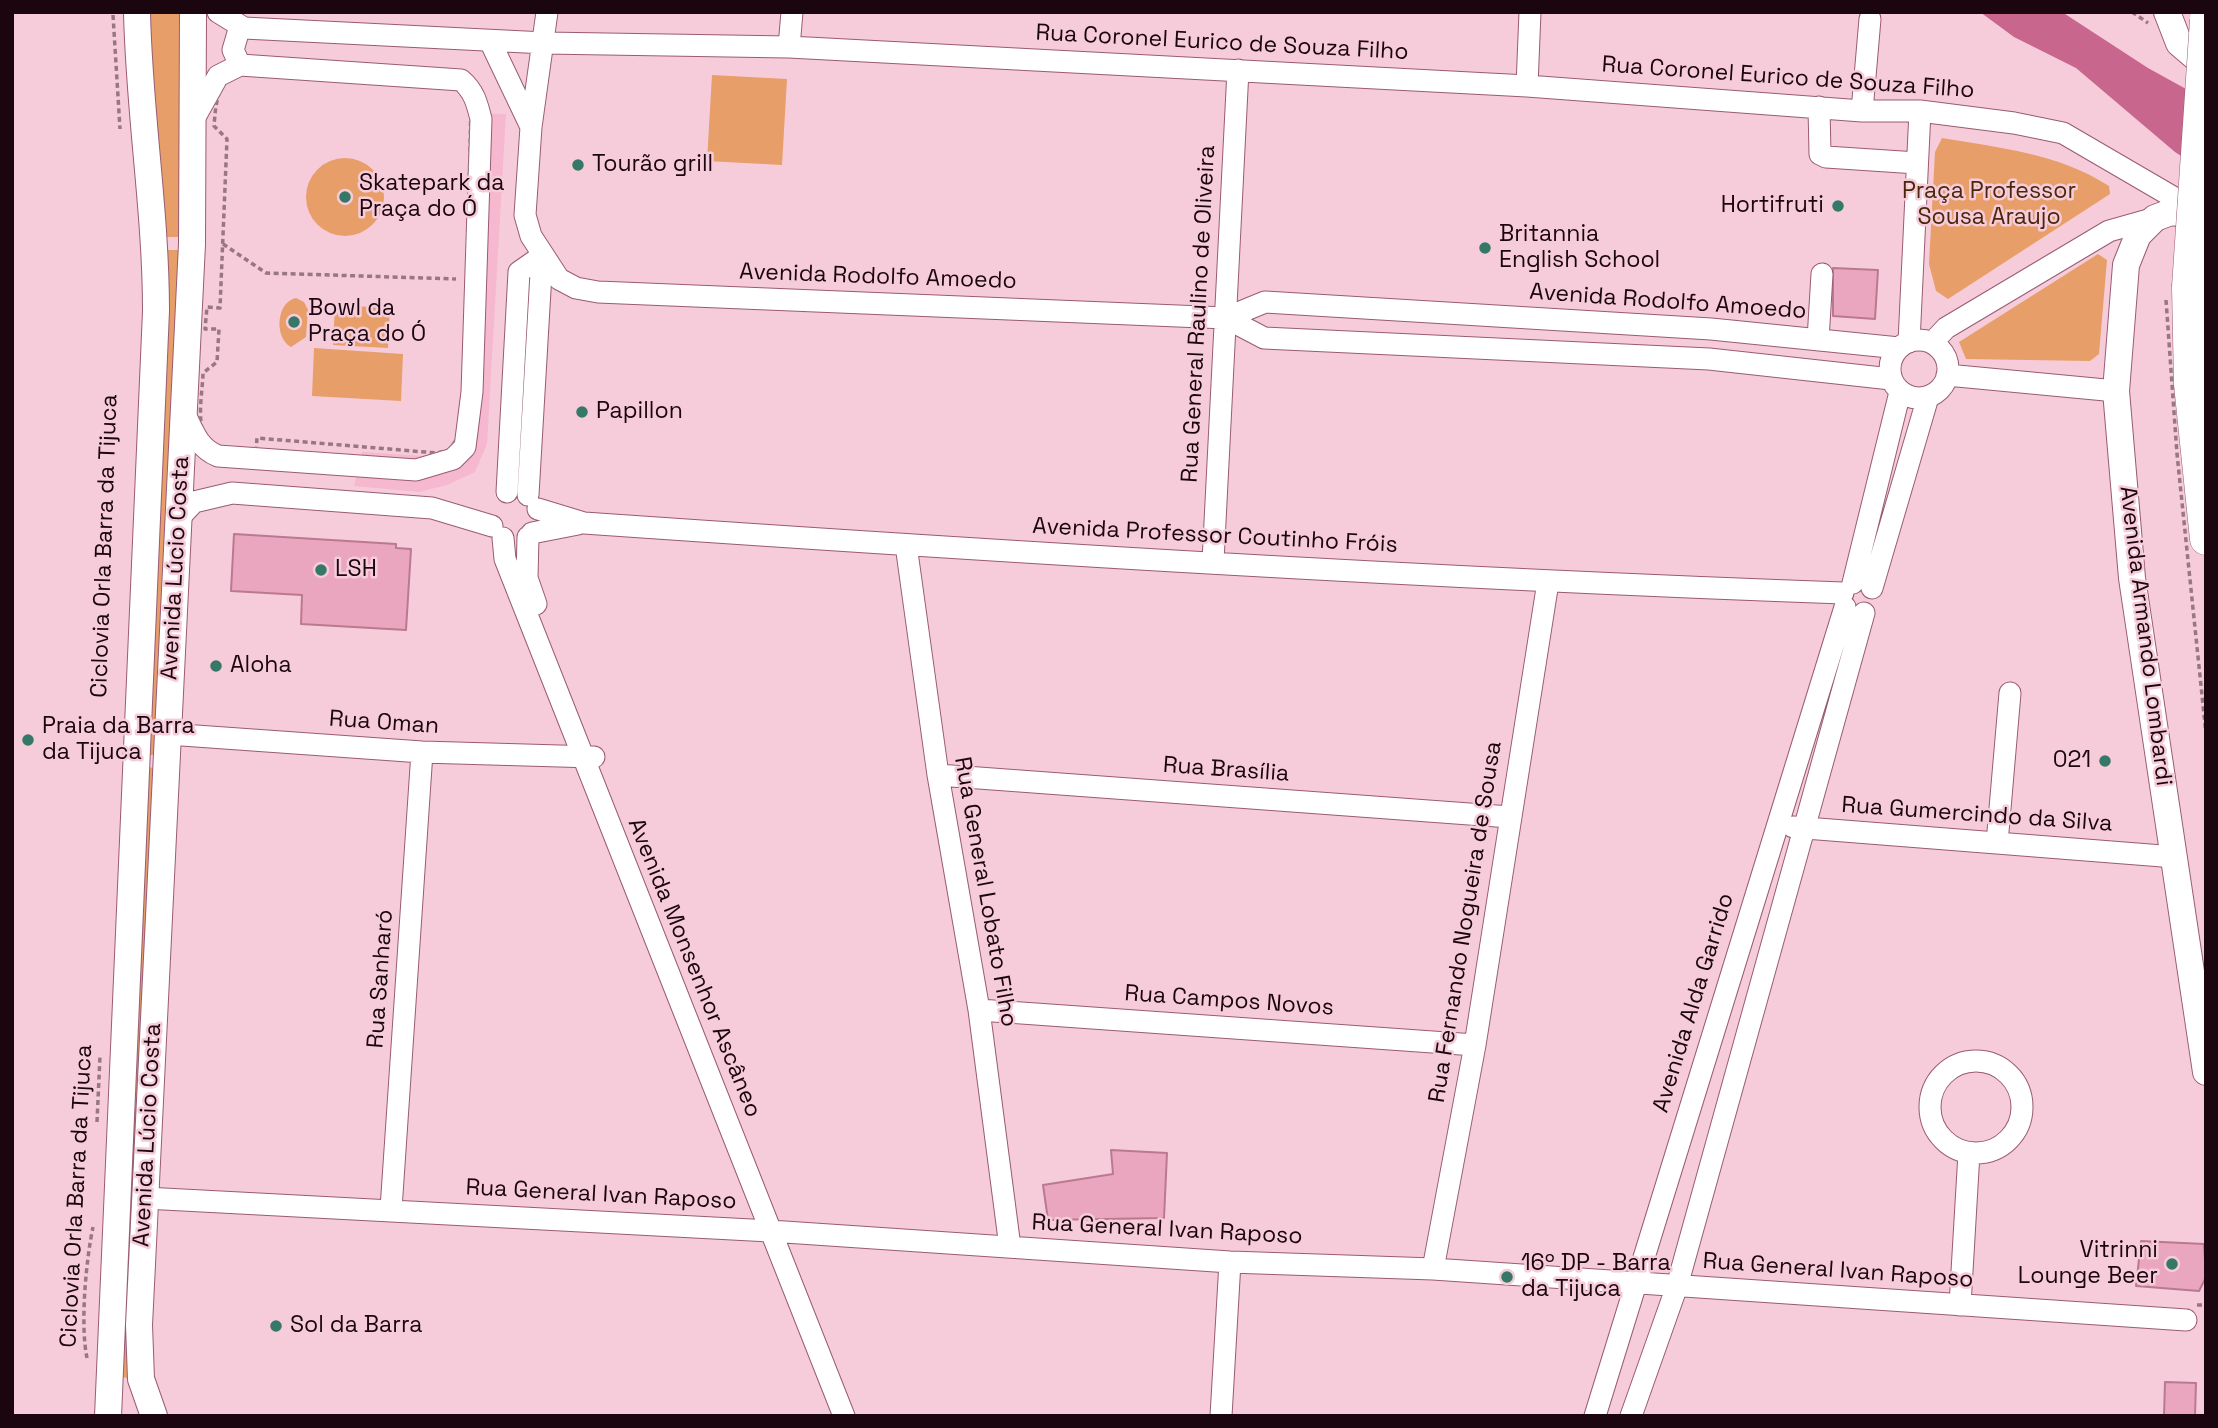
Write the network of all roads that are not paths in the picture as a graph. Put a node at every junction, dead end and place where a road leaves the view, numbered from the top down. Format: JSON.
{"nodes":[{"id":1,"x":137,"y":12,"type":"edge"},
{"id":2,"x":193,"y":12,"type":"edge"},
{"id":3,"x":218,"y":12,"type":"edge"},
{"id":4,"x":547,"y":12,"type":"edge"},
{"id":5,"x":792,"y":12,"type":"edge"},
{"id":6,"x":1530,"y":12,"type":"edge"},
{"id":7,"x":2167,"y":12,"type":"edge"},
{"id":8,"x":1870,"y":19,"type":"dead end"},
{"id":9,"x":2206,"y":20,"type":"edge"},
{"id":10,"x":244,"y":28,"type":"junction"},
{"id":11,"x":490,"y":41,"type":"junction"},
{"id":12,"x":545,"y":43,"type":"junction"},
{"id":13,"x":789,"y":47,"type":"junction"},
{"id":14,"x":240,"y":65,"type":"junction"},
{"id":15,"x":2206,"y":66,"type":"edge"},
{"id":16,"x":1238,"y":70,"type":"junction"},
{"id":17,"x":1527,"y":86,"type":"junction"},
{"id":18,"x":1819,"y":107,"type":"junction"},
{"id":19,"x":1862,"y":111,"type":"junction"},
{"id":20,"x":1920,"y":111,"type":"junction"},
{"id":21,"x":194,"y":119,"type":"junction"},
{"id":22,"x":531,"y":127,"type":"junction"},
{"id":23,"x":1917,"y":163,"type":"junction"},
{"id":24,"x":2205,"y":215,"type":"edge"},
{"id":25,"x":2155,"y":218,"type":"junction"},
{"id":26,"x":542,"y":256,"type":"junction"},
{"id":27,"x":1822,"y":274,"type":"dead end"},
{"id":28,"x":1226,"y":318,"type":"junction"},
{"id":29,"x":1711,"y":328,"type":"junction"},
{"id":30,"x":1818,"y":340,"type":"junction"},
{"id":31,"x":1932,"y":343,"type":"junction"},
{"id":32,"x":1904,"y":345,"type":"junction"},
{"id":33,"x":1709,"y":359,"type":"junction"},
{"id":34,"x":1947,"y":375,"type":"junction"},
{"id":35,"x":1896,"y":385,"type":"junction"},
{"id":36,"x":2116,"y":391,"type":"junction"},
{"id":37,"x":1928,"y":397,"type":"junction"},
{"id":38,"x":183,"y":410,"type":"junction"},
{"id":39,"x":326,"y":463,"type":"junction"},
{"id":40,"x":324,"y":499,"type":"junction"},
{"id":41,"x":524,"y":499,"type":"junction"},
{"id":42,"x":178,"y":519,"type":"junction"},
{"id":43,"x":584,"y":523,"type":"junction"},
{"id":44,"x":497,"y":532,"type":"junction"},
{"id":45,"x":530,"y":535,"type":"junction"},
{"id":46,"x":2206,"y":539,"type":"edge"},
{"id":47,"x":906,"y":545,"type":"junction"},
{"id":48,"x":1213,"y":561,"type":"junction"},
{"id":49,"x":1548,"y":582,"type":"junction"},
{"id":50,"x":1855,"y":597,"type":"junction"},
{"id":51,"x":2010,"y":693,"type":"dead end"},
{"id":52,"x":168,"y":734,"type":"junction"},
{"id":53,"x":422,"y":752,"type":"junction"},
{"id":54,"x":589,"y":757,"type":"junction"},
{"id":55,"x":938,"y":775,"type":"junction"},
{"id":56,"x":1510,"y":817,"type":"junction"},
{"id":57,"x":1775,"y":825,"type":"junction"},
{"id":58,"x":1806,"y":828,"type":"junction"},
{"id":59,"x":1997,"y":843,"type":"junction"},
{"id":60,"x":2175,"y":857,"type":"junction"},
{"id":61,"x":979,"y":1010,"type":"junction"},
{"id":62,"x":1475,"y":1045,"type":"junction"},
{"id":63,"x":2206,"y":1072,"type":"edge"},
{"id":64,"x":1969,"y":1153,"type":"junction"},
{"id":65,"x":145,"y":1198,"type":"junction"},
{"id":66,"x":391,"y":1209,"type":"junction"},
{"id":67,"x":778,"y":1231,"type":"junction"},
{"id":68,"x":1010,"y":1247,"type":"junction"},
{"id":69,"x":1230,"y":1262,"type":"junction"},
{"id":70,"x":1433,"y":1269,"type":"junction"},
{"id":71,"x":1637,"y":1283,"type":"junction"},
{"id":72,"x":1677,"y":1286,"type":"junction"},
{"id":73,"x":1960,"y":1305,"type":"junction"},
{"id":74,"x":2186,"y":1320,"type":"dead end"},
{"id":75,"x":150,"y":1407,"type":"edge"},
{"id":76,"x":108,"y":1416,"type":"edge"},
{"id":77,"x":168,"y":1416,"type":"edge"},
{"id":78,"x":844,"y":1416,"type":"edge"},
{"id":79,"x":858,"y":1416,"type":"edge"},
{"id":80,"x":1220,"y":1416,"type":"edge"},
{"id":81,"x":1595,"y":1416,"type":"edge"},
{"id":82,"x":1631,"y":1416,"type":"edge"}],
"edges":[{"from":1,"to":76,"type":"main road","name":"Avenida Lúcio Costa"},
{"from":2,"to":21,"type":"main road","name":"Avenida Lúcio Costa"},
{"from":3,"to":10,"type":"street","name":"Rua Coronel Eurico de Souza Filho"},
{"from":4,"to":12,"type":"street"},
{"from":5,"to":13,"type":"street"},
{"from":6,"to":17,"type":"street"},
{"from":7,"to":15,"type":"main road"},
{"from":8,"to":19,"type":"street"},
{"from":9,"to":46,"type":"highway","bridge":true},
{"from":10,"to":11,"type":"street","name":"Rua Coronel Eurico de Souza Filho"},
{"from":10,"to":14,"type":"street"},
{"from":11,"to":12,"type":"street","name":"Rua Coronel Eurico de Souza Filho"},
{"from":11,"to":22,"type":"street"},
{"from":12,"to":13,"type":"street","name":"Rua Coronel Eurico de Souza Filho"},
{"from":12,"to":22,"type":"street"},
{"from":13,"to":16,"type":"street","name":"Rua Coronel Eurico de Souza Filho"},
{"from":14,"to":21,"type":"street"},
{"from":14,"to":39,"type":"street"},
{"from":16,"to":17,"type":"street","name":"Rua Coronel Eurico de Souza Filho"},
{"from":16,"to":28,"type":"street","name":"Rua General Raulino de Oliveira"},
{"from":17,"to":18,"type":"street","name":"Rua Coronel Eurico de Souza Filho"},
{"from":18,"to":19,"type":"street","name":"Rua Coronel Eurico de Souza Filho"},
{"from":18,"to":23,"type":"street"},
{"from":19,"to":20,"type":"street","name":"Rua Coronel Eurico de Souza Filho"},
{"from":20,"to":23,"type":"street"},
{"from":20,"to":24,"type":"street","name":"Rua Coronel Eurico de Souza Filho"},
{"from":21,"to":38,"type":"main road","name":"Avenida Lúcio Costa"},
{"from":22,"to":26,"type":"street"},
{"from":23,"to":32,"type":"street"},
{"from":24,"to":25,"type":"main road"},
{"from":25,"to":31,"type":"street"},
{"from":25,"to":36,"type":"main road","name":"Avenida Armando Lombardi"},
{"from":26,"to":28,"type":"street","name":"Avenida Rodolfo Amoedo"},
{"from":26,"to":41,"type":"street"},
{"from":27,"to":30,"type":"street"},
{"from":28,"to":29,"type":"street","name":"Avenida Rodolfo Amoedo"},
{"from":28,"to":33,"type":"street","name":"Avenida Rodolfo Amoedo"},
{"from":28,"to":48,"type":"street","name":"Rua General Raulino de Oliveira"},
{"from":29,"to":30,"type":"street","name":"Avenida Rodolfo Amoedo"},
{"from":29,"to":33,"type":"street"},
{"from":30,"to":32,"type":"street","name":"Avenida Rodolfo Amoedo"},
{"from":31,"to":32,"type":"street"},
{"from":31,"to":34,"type":"street"},
{"from":32,"to":35,"type":"street"},
{"from":33,"to":35,"type":"street","name":"Avenida Rodolfo Amoedo"},
{"from":34,"to":36,"type":"street"},
{"from":34,"to":37,"type":"street"},
{"from":35,"to":37,"type":"street"},
{"from":35,"to":50,"type":"street","name":"Avenida Alda Garrido"},
{"from":36,"to":60,"type":"main road","name":"Avenida Armando Lombardi"},
{"from":37,"to":50,"type":"street","name":"Avenida Alda Garrido"},
{"from":38,"to":39,"type":"street"},
{"from":38,"to":42,"type":"main road","name":"Avenida Lúcio Costa"},
{"from":39,"to":40,"type":"street"},
{"from":40,"to":42,"type":"street"},
{"from":40,"to":44,"type":"street"},
{"from":41,"to":43,"type":"street","name":"Avenida Professor Coutinho Fróis"},
{"from":41,"to":44,"type":"street"},
{"from":41,"to":45,"type":"street"},
{"from":42,"to":52,"type":"main road","name":"Avenida Lúcio Costa"},
{"from":43,"to":45,"type":"street","name":"Avenida Professor Coutinho Fróis"},
{"from":43,"to":47,"type":"street","name":"Avenida Professor Coutinho Fróis"},
{"from":44,"to":45,"type":"street"},
{"from":44,"to":54,"type":"street","name":"Avenida Monsenhor Ascâneo"},
{"from":45,"to":54,"type":"street","name":"Avenida Monsenhor Ascâneo"},
{"from":47,"to":48,"type":"street","name":"Avenida Professor Coutinho Fróis"},
{"from":47,"to":55,"type":"street","name":"Rua General Lobato Filho"},
{"from":48,"to":49,"type":"street","name":"Avenida Professor Coutinho Fróis"},
{"from":49,"to":50,"type":"street","name":"Avenida Professor Coutinho Fróis"},
{"from":49,"to":56,"type":"street","name":"Rua Fernando Nogueira de Sousa"},
{"from":50,"to":57,"type":"street","name":"Avenida Alda Garrido"},
{"from":50,"to":58,"type":"street","name":"Avenida Alda Garrido"},
{"from":51,"to":59,"type":"street"},
{"from":52,"to":53,"type":"street","name":"Rua Oman"},
{"from":52,"to":65,"type":"main road","name":"Avenida Lúcio Costa"},
{"from":53,"to":54,"type":"street","name":"Rua Oman"},
{"from":53,"to":66,"type":"street","name":"Rua Sanharó"},
{"from":54,"to":67,"type":"street","name":"Avenida Monsenhor Ascâneo"},
{"from":55,"to":56,"type":"street","name":"Rua Brasília"},
{"from":55,"to":61,"type":"street","name":"Rua General Lobato Filho"},
{"from":56,"to":62,"type":"street","name":"Rua Fernando Nogueira de Sousa"},
{"from":57,"to":58,"type":"street","name":"Rua Gumercindo da Silva"},
{"from":57,"to":71,"type":"street","name":"Avenida Alda Garrido"},
{"from":58,"to":59,"type":"street","name":"Rua Gumercindo da Silva"},
{"from":58,"to":72,"type":"street","name":"Avenida Alda Garrido"},
{"from":59,"to":60,"type":"street","name":"Rua Gumercindo da Silva"},
{"from":60,"to":63,"type":"main road","name":"Avenida Armando Lombardi"},
{"from":61,"to":62,"type":"street","name":"Rua Campos Novos"},
{"from":61,"to":68,"type":"street","name":"Rua General Lobato Filho"},
{"from":62,"to":70,"type":"street","name":"Rua Fernando Nogueira de Sousa"},
{"from":64,"to":64,"type":"street"},
{"from":64,"to":73,"type":"street"},
{"from":65,"to":66,"type":"street","name":"Rua General Ivan Raposo"},
{"from":65,"to":75,"type":"main road","name":"Avenida Lúcio Costa"},
{"from":66,"to":67,"type":"street","name":"Rua General Ivan Raposo"},
{"from":67,"to":68,"type":"street","name":"Rua General Ivan Raposo"},
{"from":67,"to":78,"type":"street","name":"Avenida Monsenhor Ascâneo"},
{"from":67,"to":79,"type":"street","name":"Avenida Monsenhor Ascâneo"},
{"from":68,"to":69,"type":"street","name":"Rua General Ivan Raposo"},
{"from":69,"to":70,"type":"street","name":"Rua General Ivan Raposo"},
{"from":69,"to":80,"type":"street"},
{"from":70,"to":71,"type":"street","name":"Rua General Ivan Raposo"},
{"from":71,"to":72,"type":"street","name":"Rua General Ivan Raposo"},
{"from":71,"to":81,"type":"street","name":"Avenida Alda Garrido"},
{"from":72,"to":73,"type":"street","name":"Rua General Ivan Raposo"},
{"from":72,"to":82,"type":"street","name":"Avenida Alda Garrido"},
{"from":73,"to":74,"type":"street","name":"Rua General Ivan Raposo"},
{"from":75,"to":77,"type":"street"}]}
